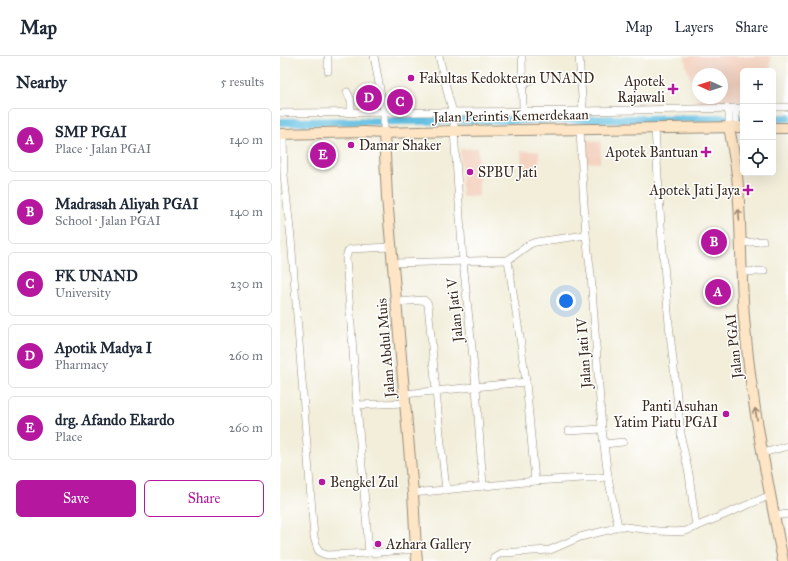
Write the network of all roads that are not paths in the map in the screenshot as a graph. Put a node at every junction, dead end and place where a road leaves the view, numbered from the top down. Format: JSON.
{"nodes":[{"id":1,"x":328,"y":56,"type":"edge"},
{"id":2,"x":374,"y":56,"type":"edge"},
{"id":3,"x":439,"y":56,"type":"edge"},
{"id":4,"x":522,"y":56,"type":"edge"},
{"id":5,"x":578,"y":56,"type":"edge"},
{"id":6,"x":328,"y":71,"type":"dead end"},
{"id":7,"x":532,"y":79,"type":"dead end"},
{"id":8,"x":522,"y":86,"type":"junction"},
{"id":9,"x":347,"y":92,"type":"dead end"},
{"id":10,"x":788,"y":107,"type":"edge"},
{"id":11,"x":776,"y":108,"type":"edge"},
{"id":12,"x":740,"y":109,"type":"edge"},
{"id":13,"x":523,"y":111,"type":"junction"},
{"id":14,"x":583,"y":111,"type":"junction"},
{"id":15,"x":732,"y":111,"type":"junction"},
{"id":16,"x":280,"y":113,"type":"edge"},
{"id":17,"x":351,"y":113,"type":"junction"},
{"id":18,"x":384,"y":114,"type":"junction"},
{"id":19,"x":454,"y":114,"type":"junction"},
{"id":20,"x":734,"y":125,"type":"edge"},
{"id":21,"x":454,"y":128,"type":"junction"},
{"id":22,"x":776,"y":128,"type":"edge"},
{"id":23,"x":788,"y":128,"type":"edge"},
{"id":24,"x":580,"y":129,"type":"junction"},
{"id":25,"x":655,"y":129,"type":"junction"},
{"id":26,"x":384,"y":131,"type":"junction"},
{"id":27,"x":282,"y":134,"type":"edge"},
{"id":28,"x":586,"y":235,"type":"junction"},
{"id":29,"x":763,"y":241,"type":"dead end"},
{"id":30,"x":741,"y":243,"type":"junction"},
{"id":31,"x":392,"y":246,"type":"junction"},
{"id":32,"x":508,"y":260,"type":"junction"},
{"id":33,"x":463,"y":261,"type":"junction"},
{"id":34,"x":393,"y":264,"type":"junction"},
{"id":35,"x":764,"y":271,"type":"dead end"},
{"id":36,"x":742,"y":272,"type":"junction"},
{"id":37,"x":396,"y":302,"type":"junction"},
{"id":38,"x":526,"y":382,"type":"junction"},
{"id":39,"x":476,"y":387,"type":"junction"},
{"id":40,"x":436,"y":391,"type":"junction"},
{"id":41,"x":404,"y":398,"type":"junction"},
{"id":42,"x":357,"y":405,"type":"junction"},
{"id":43,"x":602,"y":429,"type":"junction"},
{"id":44,"x":568,"y":431,"type":"dead end"},
{"id":45,"x":623,"y":442,"type":"dead end"},
{"id":46,"x":604,"y":444,"type":"junction"},
{"id":47,"x":788,"y":446,"type":"edge"},
{"id":48,"x":763,"y":453,"type":"junction"},
{"id":49,"x":608,"y":477,"type":"junction"},
{"id":50,"x":535,"y":481,"type":"junction"},
{"id":51,"x":483,"y":486,"type":"junction"},
{"id":52,"x":446,"y":490,"type":"junction"},
{"id":53,"x":413,"y":493,"type":"junction"},
{"id":54,"x":771,"y":495,"type":"junction"},
{"id":55,"x":788,"y":514,"type":"edge"},
{"id":56,"x":774,"y":516,"type":"junction"},
{"id":57,"x":618,"y":526,"type":"junction"},
{"id":58,"x":696,"y":527,"type":"junction"},
{"id":59,"x":416,"y":549,"type":"junction"},
{"id":60,"x":369,"y":554,"type":"junction"},
{"id":61,"x":417,"y":561,"type":"edge"},
{"id":62,"x":493,"y":561,"type":"edge"},
{"id":63,"x":783,"y":561,"type":"edge"}],
"edges":[{"from":1,"to":6,"type":"street"},
{"from":2,"to":18,"type":"street"},
{"from":3,"to":19,"type":"street","name":"Jalan Jati V"},
{"from":4,"to":8,"type":"street"},
{"from":5,"to":14,"type":"street"},
{"from":7,"to":8,"type":"street"},
{"from":8,"to":13,"type":"street"},
{"from":9,"to":17,"type":"street"},
{"from":10,"to":11,"type":"street"},
{"from":12,"to":15,"type":"street"},
{"from":13,"to":14,"type":"street"},
{"from":13,"to":19,"type":"street"},
{"from":14,"to":15,"type":"street"},
{"from":15,"to":20,"type":"street"},
{"from":16,"to":17,"type":"street"},
{"from":17,"to":18,"type":"street"},
{"from":18,"to":19,"type":"street"},
{"from":18,"to":26,"type":"street"},
{"from":19,"to":21,"type":"street","name":"Jalan Jati V"},
{"from":20,"to":25,"type":"street","name":"Jalan Perintis Kemerdekaan"},
{"from":30,"to":20,"type":"street","name":"Jalan PGAI","one_way":true},
{"from":21,"to":24,"type":"street","name":"Jalan Perintis Kemerdekaan"},
{"from":21,"to":26,"type":"street","name":"Jalan Perintis Kemerdekaan"},
{"from":21,"to":33,"type":"street","name":"Jalan Jati V"},
{"from":22,"to":23,"type":"street"},
{"from":24,"to":25,"type":"street","name":"Jalan Perintis Kemerdekaan"},
{"from":24,"to":28,"type":"street","name":"Jalan Jati IV"},
{"from":25,"to":58,"type":"street"},
{"from":26,"to":27,"type":"street","name":"Jalan Perintis Kemerdekaan"},
{"from":26,"to":31,"type":"street","name":"Jalan Abdul Muis"},
{"from":27,"to":60,"type":"street"},
{"from":28,"to":32,"type":"street"},
{"from":28,"to":43,"type":"street","name":"Jalan Jati IV"},
{"from":29,"to":30,"type":"street"},
{"from":30,"to":36,"type":"street","name":"Jalan PGAI"},
{"from":31,"to":34,"type":"street","name":"Jalan Abdul Muis"},
{"from":31,"to":42,"type":"street"},
{"from":32,"to":33,"type":"street"},
{"from":32,"to":38,"type":"street"},
{"from":33,"to":34,"type":"street"},
{"from":33,"to":39,"type":"street","name":"Jalan Jati V"},
{"from":34,"to":37,"type":"street","name":"Jalan Abdul Muis"},
{"from":35,"to":36,"type":"street"},
{"from":48,"to":36,"type":"street","name":"Jalan PGAI","one_way":true},
{"from":37,"to":40,"type":"street"},
{"from":37,"to":41,"type":"street","name":"Jalan Abdul Muis"},
{"from":38,"to":39,"type":"street"},
{"from":38,"to":50,"type":"street"},
{"from":39,"to":40,"type":"street"},
{"from":39,"to":51,"type":"street","name":"Jalan Jati V"},
{"from":40,"to":41,"type":"street"},
{"from":40,"to":52,"type":"street"},
{"from":41,"to":42,"type":"street"},
{"from":41,"to":53,"type":"street","name":"Jalan Abdul Muis"},
{"from":42,"to":60,"type":"street"},
{"from":43,"to":44,"type":"street"},
{"from":43,"to":46,"type":"street","name":"Jalan Jati IV"},
{"from":45,"to":46,"type":"street"},
{"from":46,"to":49,"type":"street","name":"Jalan Jati IV"},
{"from":47,"to":48,"type":"street"},
{"from":48,"to":54,"type":"street","name":"Jalan PGAI"},
{"from":49,"to":50,"type":"street"},
{"from":49,"to":57,"type":"street","name":"Jalan Jati IV"},
{"from":50,"to":51,"type":"street"},
{"from":51,"to":52,"type":"street"},
{"from":52,"to":53,"type":"street"},
{"from":53,"to":59,"type":"street","name":"Jalan Abdul Muis"},
{"from":54,"to":56,"type":"street","name":"Jalan PGAI"},
{"from":54,"to":58,"type":"street"},
{"from":55,"to":56,"type":"street"},
{"from":56,"to":63,"type":"street","name":"Jalan PGAI"},
{"from":57,"to":58,"type":"street"},
{"from":57,"to":62,"type":"street"},
{"from":59,"to":60,"type":"street"},
{"from":59,"to":61,"type":"street","name":"Jalan Abdul Muis"}]}
